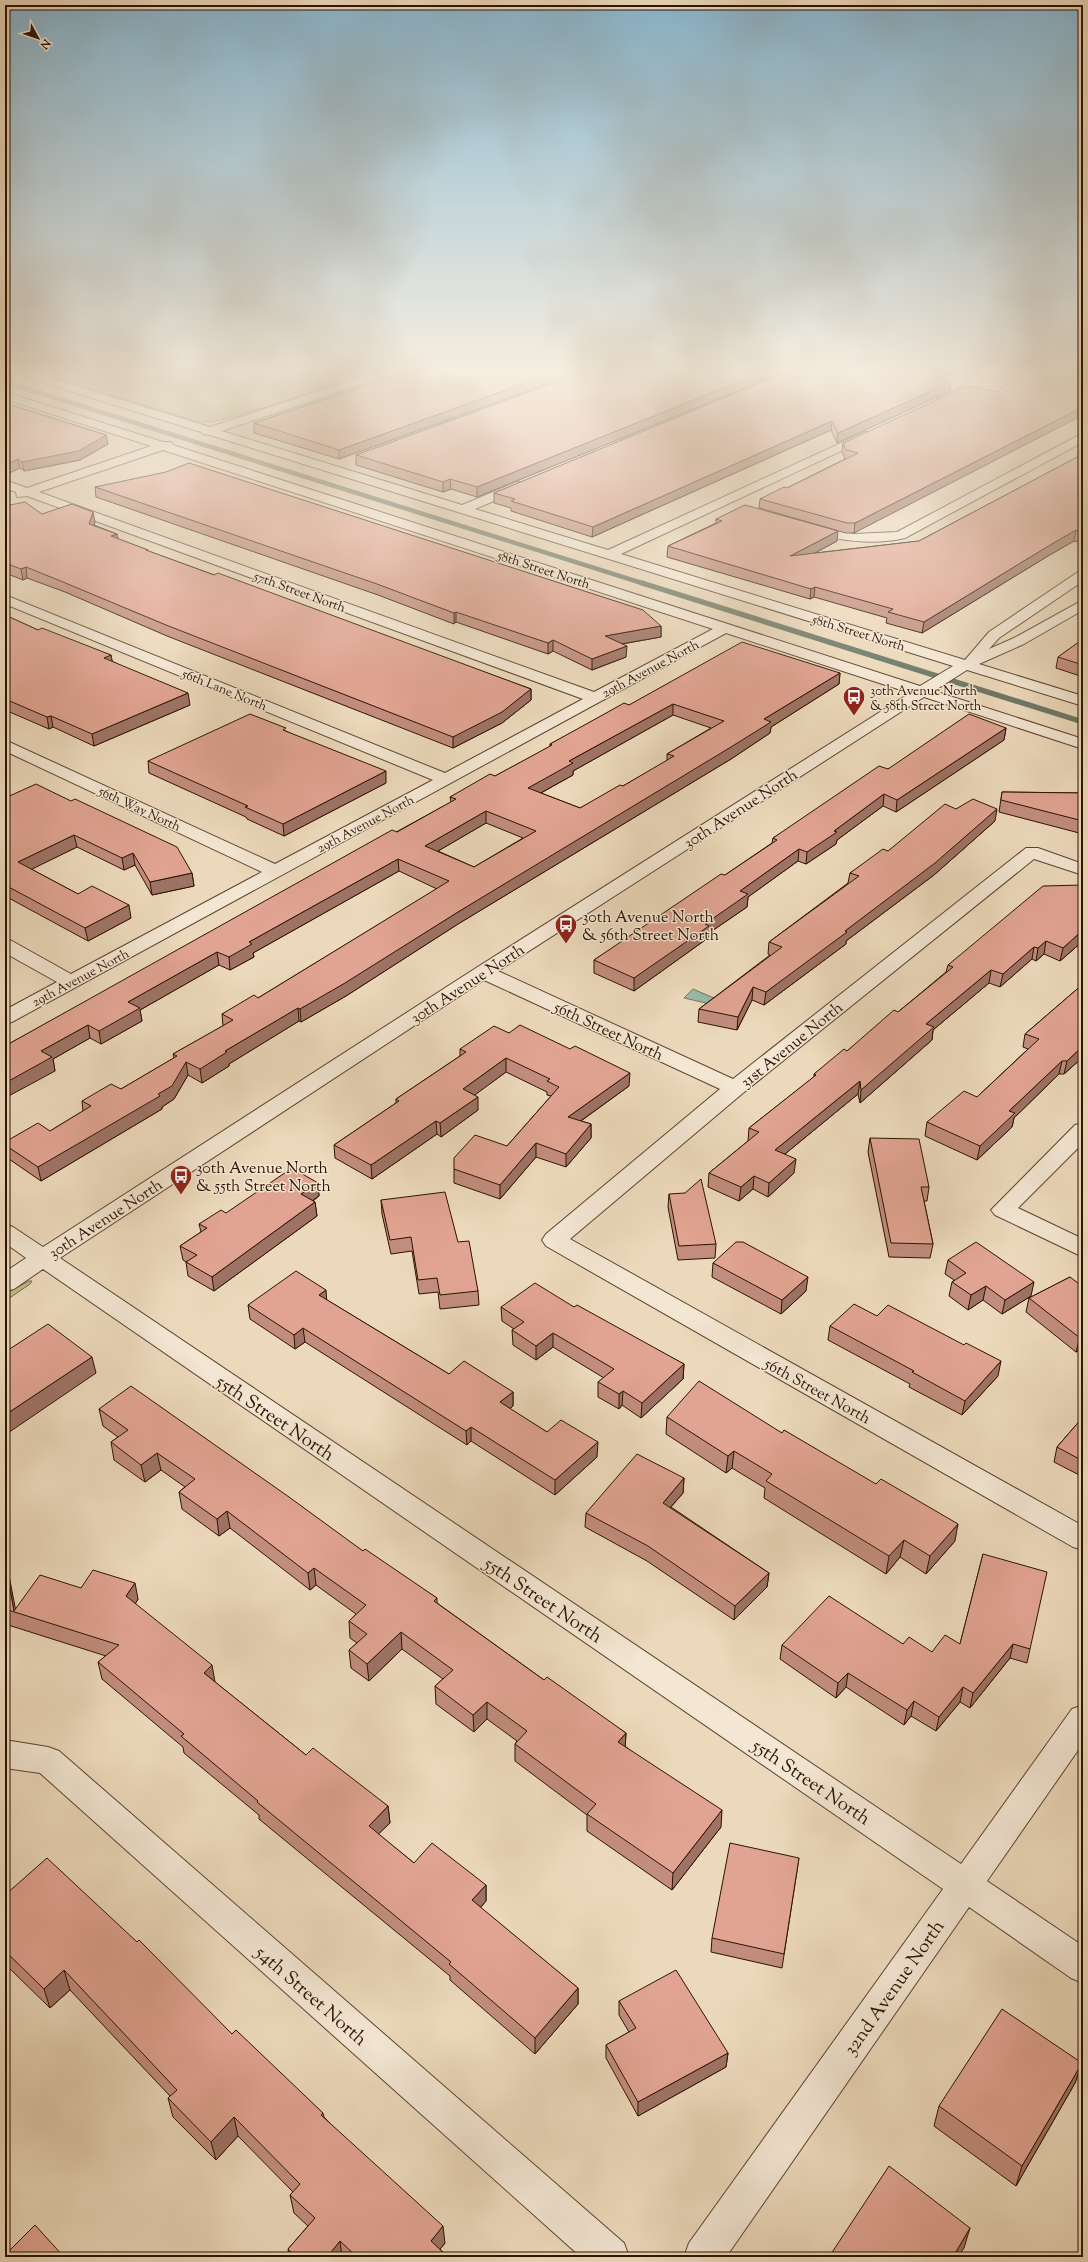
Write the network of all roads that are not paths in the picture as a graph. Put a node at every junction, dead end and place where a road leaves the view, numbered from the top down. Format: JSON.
{"nodes":[{"id":1,"x":74,"y":477,"type":"edge"},
{"id":2,"x":260,"y":477,"type":"edge"},
{"id":3,"x":359,"y":477,"type":"edge"},
{"id":4,"x":776,"y":477,"type":"edge"},
{"id":5,"x":1009,"y":477,"type":"edge"},
{"id":6,"x":529,"y":482,"type":"edge"},
{"id":7,"x":5,"y":484,"type":"edge"},
{"id":8,"x":27,"y":492,"type":"junction"},
{"id":9,"x":5,"y":500,"type":"edge"},
{"id":10,"x":719,"y":503,"type":"junction"},
{"id":11,"x":463,"y":509,"type":"junction"},
{"id":12,"x":741,"y":509,"type":"edge"},
{"id":13,"x":793,"y":524,"type":"edge"},
{"id":14,"x":608,"y":554,"type":"junction"},
{"id":15,"x":1083,"y":575,"type":"edge"},
{"id":16,"x":5,"y":599,"type":"edge"},
{"id":17,"x":1083,"y":604,"type":"edge"},
{"id":18,"x":725,"y":628,"type":"junction"},
{"id":19,"x":960,"y":668,"type":"junction"},
{"id":20,"x":926,"y":689,"type":"junction"},
{"id":21,"x":595,"y":698,"type":"junction"},
{"id":22,"x":1083,"y":701,"type":"edge"},
{"id":23,"x":1083,"y":744,"type":"edge"},
{"id":24,"x":5,"y":745,"type":"edge"},
{"id":25,"x":446,"y":779,"type":"junction"},
{"id":26,"x":1083,"y":870,"type":"edge"},
{"id":27,"x":275,"y":871,"type":"junction"},
{"id":28,"x":5,"y":945,"type":"edge"},
{"id":29,"x":483,"y":972,"type":"junction"},
{"id":30,"x":71,"y":982,"type":"junction"},
{"id":31,"x":5,"y":1018,"type":"edge"},
{"id":32,"x":736,"y":1088,"type":"junction"},
{"id":33,"x":1083,"y":1130,"type":"edge"},
{"id":34,"x":5,"y":1232,"type":"edge"},
{"id":35,"x":554,"y":1240,"type":"joint"},
{"id":36,"x":1083,"y":1249,"type":"edge"},
{"id":37,"x":44,"y":1258,"type":"junction"},
{"id":38,"x":5,"y":1283,"type":"edge"},
{"id":39,"x":1083,"y":1539,"type":"edge"},
{"id":40,"x":1083,"y":1718,"type":"edge"},
{"id":41,"x":5,"y":1754,"type":"edge"},
{"id":42,"x":965,"y":1885,"type":"junction"},
{"id":43,"x":1083,"y":1966,"type":"edge"},
{"id":44,"x":610,"y":2257,"type":"edge"},
{"id":45,"x":703,"y":2257,"type":"edge"}],
"edges":[{"from":1,"to":8,"type":"street"},
{"from":2,"to":18,"type":"street","name":"58th Street North"},
{"from":3,"to":11,"type":"street","name":"58th Street North"},
{"from":4,"to":10,"type":"street"},
{"from":5,"to":13,"type":"street"},
{"from":6,"to":11,"type":"street"},
{"from":7,"to":8,"type":"street","name":"57th Street North"},
{"from":8,"to":9,"type":"street"},
{"from":8,"to":21,"type":"street","name":"57th Street North"},
{"from":10,"to":12,"type":"street"},
{"from":10,"to":14,"type":"street"},
{"from":11,"to":14,"type":"street","name":"58th Street North"},
{"from":14,"to":19,"type":"street","name":"58th Street North"},
{"from":15,"to":19,"type":"street"},
{"from":16,"to":25,"type":"street","name":"56th Lane North"},
{"from":17,"to":19,"type":"street"},
{"from":18,"to":20,"type":"street","name":"58th Street North"},
{"from":18,"to":21,"type":"street","name":"29th Avenue North"},
{"from":19,"to":20,"type":"street","name":"30th Avenue North"},
{"from":19,"to":22,"type":"street","name":"58th Street North"},
{"from":20,"to":23,"type":"street","name":"58th Street North"},
{"from":20,"to":29,"type":"street","name":"30th Avenue North"},
{"from":21,"to":25,"type":"street","name":"29th Avenue North"},
{"from":24,"to":27,"type":"street","name":"56th Way North"},
{"from":25,"to":27,"type":"street","name":"29th Avenue North"},
{"from":26,"to":32,"type":"street","name":"31st Avenue North"},
{"from":27,"to":30,"type":"street","name":"29th Avenue North"},
{"from":28,"to":30,"type":"street"},
{"from":29,"to":32,"type":"street","name":"56th Street North"},
{"from":29,"to":37,"type":"street","name":"30th Avenue North"},
{"from":30,"to":31,"type":"street","name":"29th Avenue North"},
{"from":32,"to":35,"type":"street","name":"31st Avenue North"},
{"from":33,"to":36,"type":"street"},
{"from":34,"to":37,"type":"street","name":"55th Street North"},
{"from":35,"to":39,"type":"street","name":"56th Street North"},
{"from":37,"to":38,"type":"street","name":"30th Avenue North"},
{"from":37,"to":42,"type":"street","name":"55th Street North"},
{"from":40,"to":42,"type":"street","name":"32nd Avenue North"},
{"from":41,"to":44,"type":"street","name":"54th Street North"},
{"from":42,"to":43,"type":"street","name":"55th Street North"},
{"from":42,"to":45,"type":"street","name":"32nd Avenue North"}]}
